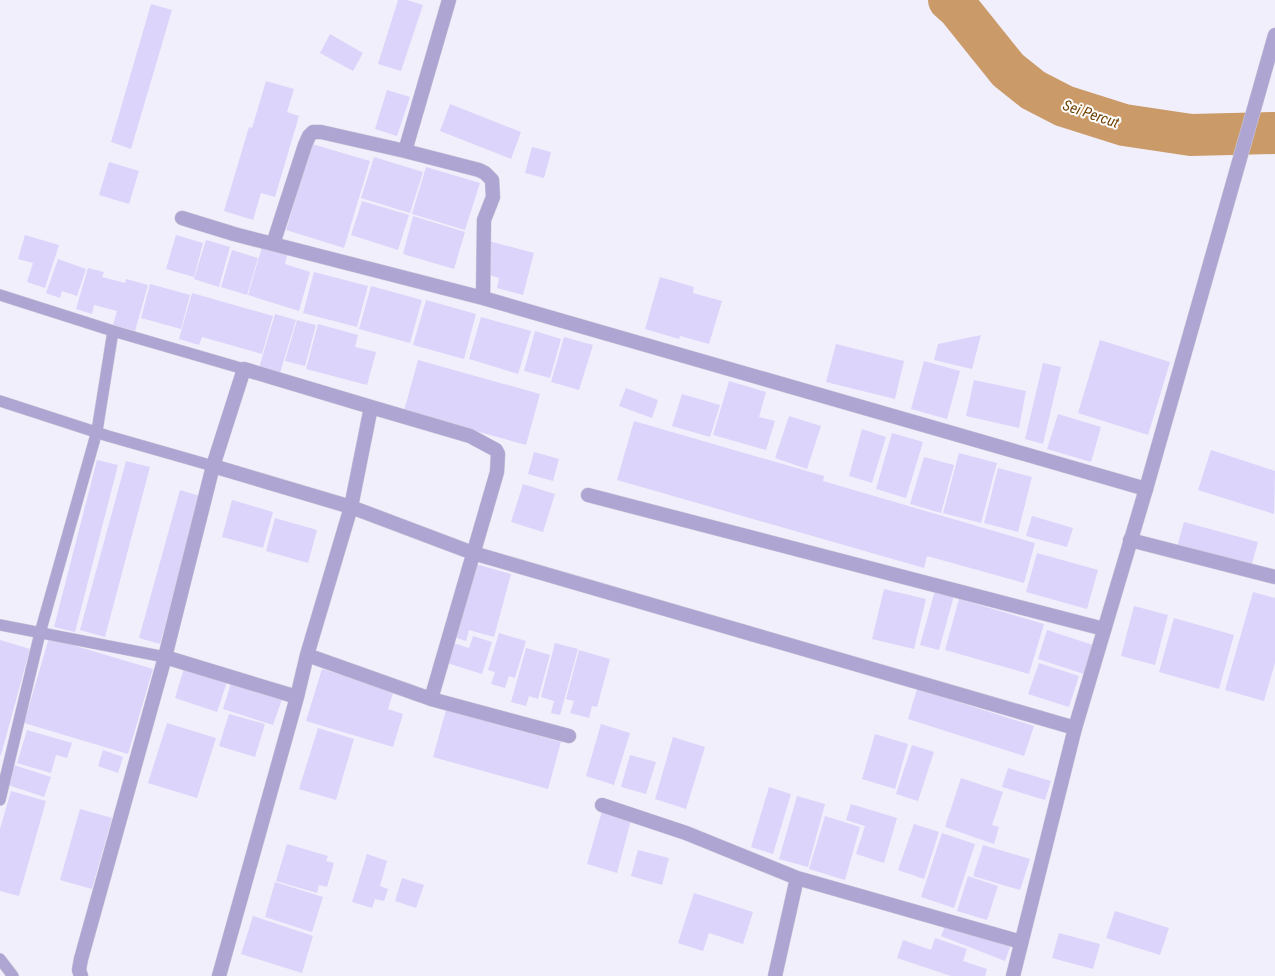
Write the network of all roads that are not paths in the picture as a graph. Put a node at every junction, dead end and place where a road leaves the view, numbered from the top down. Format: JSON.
{"nodes":[{"id":1,"x":449,"y":0,"type":"edge"},
{"id":2,"x":1273,"y":40,"type":"edge"},
{"id":3,"x":406,"y":151,"type":"junction"},
{"id":4,"x":182,"y":218,"type":"dead end"},
{"id":5,"x":273,"y":244,"type":"junction"},
{"id":6,"x":0,"y":295,"type":"edge"},
{"id":7,"x":483,"y":298,"type":"junction"},
{"id":8,"x":113,"y":331,"type":"junction"},
{"id":9,"x":244,"y":369,"type":"junction"},
{"id":10,"x":0,"y":401,"type":"edge"},
{"id":11,"x":371,"y":407,"type":"junction"},
{"id":12,"x":97,"y":431,"type":"junction"},
{"id":13,"x":213,"y":466,"type":"junction"},
{"id":14,"x":1146,"y":489,"type":"junction"},
{"id":15,"x":588,"y":495,"type":"dead end"},
{"id":16,"x":351,"y":507,"type":"junction"},
{"id":17,"x":1130,"y":540,"type":"junction"},
{"id":18,"x":473,"y":553,"type":"junction"},
{"id":19,"x":1275,"y":577,"type":"edge"},
{"id":20,"x":0,"y":625,"type":"edge"},
{"id":21,"x":1104,"y":629,"type":"junction"},
{"id":22,"x":40,"y":633,"type":"junction"},
{"id":23,"x":307,"y":654,"type":"junction"},
{"id":24,"x":165,"y":657,"type":"junction"},
{"id":25,"x":297,"y":697,"type":"junction"},
{"id":26,"x":431,"y":699,"type":"junction"},
{"id":27,"x":1075,"y":728,"type":"junction"},
{"id":28,"x":569,"y":736,"type":"dead end"},
{"id":29,"x":4,"y":768,"type":"edge"},
{"id":30,"x":0,"y":800,"type":"edge"},
{"id":31,"x":602,"y":805,"type":"dead end"},
{"id":32,"x":797,"y":878,"type":"junction"},
{"id":33,"x":1021,"y":942,"type":"junction"},
{"id":34,"x":0,"y":959,"type":"edge"},
{"id":35,"x":13,"y":976,"type":"edge"},
{"id":36,"x":81,"y":976,"type":"edge"},
{"id":37,"x":219,"y":976,"type":"edge"},
{"id":38,"x":775,"y":976,"type":"edge"},
{"id":39,"x":1013,"y":976,"type":"edge"}],
"edges":[{"from":1,"to":3,"type":"street"},
{"from":2,"to":14,"type":"street"},
{"from":3,"to":5,"type":"street"},
{"from":3,"to":7,"type":"street"},
{"from":4,"to":5,"type":"street"},
{"from":5,"to":7,"type":"street"},
{"from":6,"to":8,"type":"lane"},
{"from":7,"to":14,"type":"street"},
{"from":8,"to":9,"type":"lane"},
{"from":8,"to":12,"type":"lane"},
{"from":9,"to":11,"type":"street"},
{"from":9,"to":13,"type":"street"},
{"from":10,"to":12,"type":"lane"},
{"from":11,"to":16,"type":"street"},
{"from":11,"to":18,"type":"street"},
{"from":12,"to":13,"type":"lane"},
{"from":12,"to":22,"type":"lane"},
{"from":13,"to":16,"type":"street"},
{"from":13,"to":24,"type":"street"},
{"from":14,"to":17,"type":"street"},
{"from":15,"to":21,"type":"street"},
{"from":16,"to":18,"type":"street"},
{"from":16,"to":23,"type":"street"},
{"from":17,"to":19,"type":"street"},
{"from":17,"to":21,"type":"street"},
{"from":18,"to":26,"type":"street"},
{"from":18,"to":27,"type":"street"},
{"from":20,"to":22,"type":"lane"},
{"from":21,"to":27,"type":"street"},
{"from":22,"to":24,"type":"lane"},
{"from":22,"to":29,"type":"lane"},
{"from":23,"to":25,"type":"street"},
{"from":23,"to":26,"type":"street"},
{"from":24,"to":25,"type":"street"},
{"from":24,"to":36,"type":"street"},
{"from":25,"to":37,"type":"street"},
{"from":26,"to":28,"type":"street"},
{"from":27,"to":33,"type":"street"},
{"from":29,"to":30,"type":"lane"},
{"from":31,"to":32,"type":"street"},
{"from":32,"to":33,"type":"street"},
{"from":32,"to":38,"type":"street"},
{"from":33,"to":39,"type":"street"},
{"from":34,"to":35,"type":"lane"}]}
